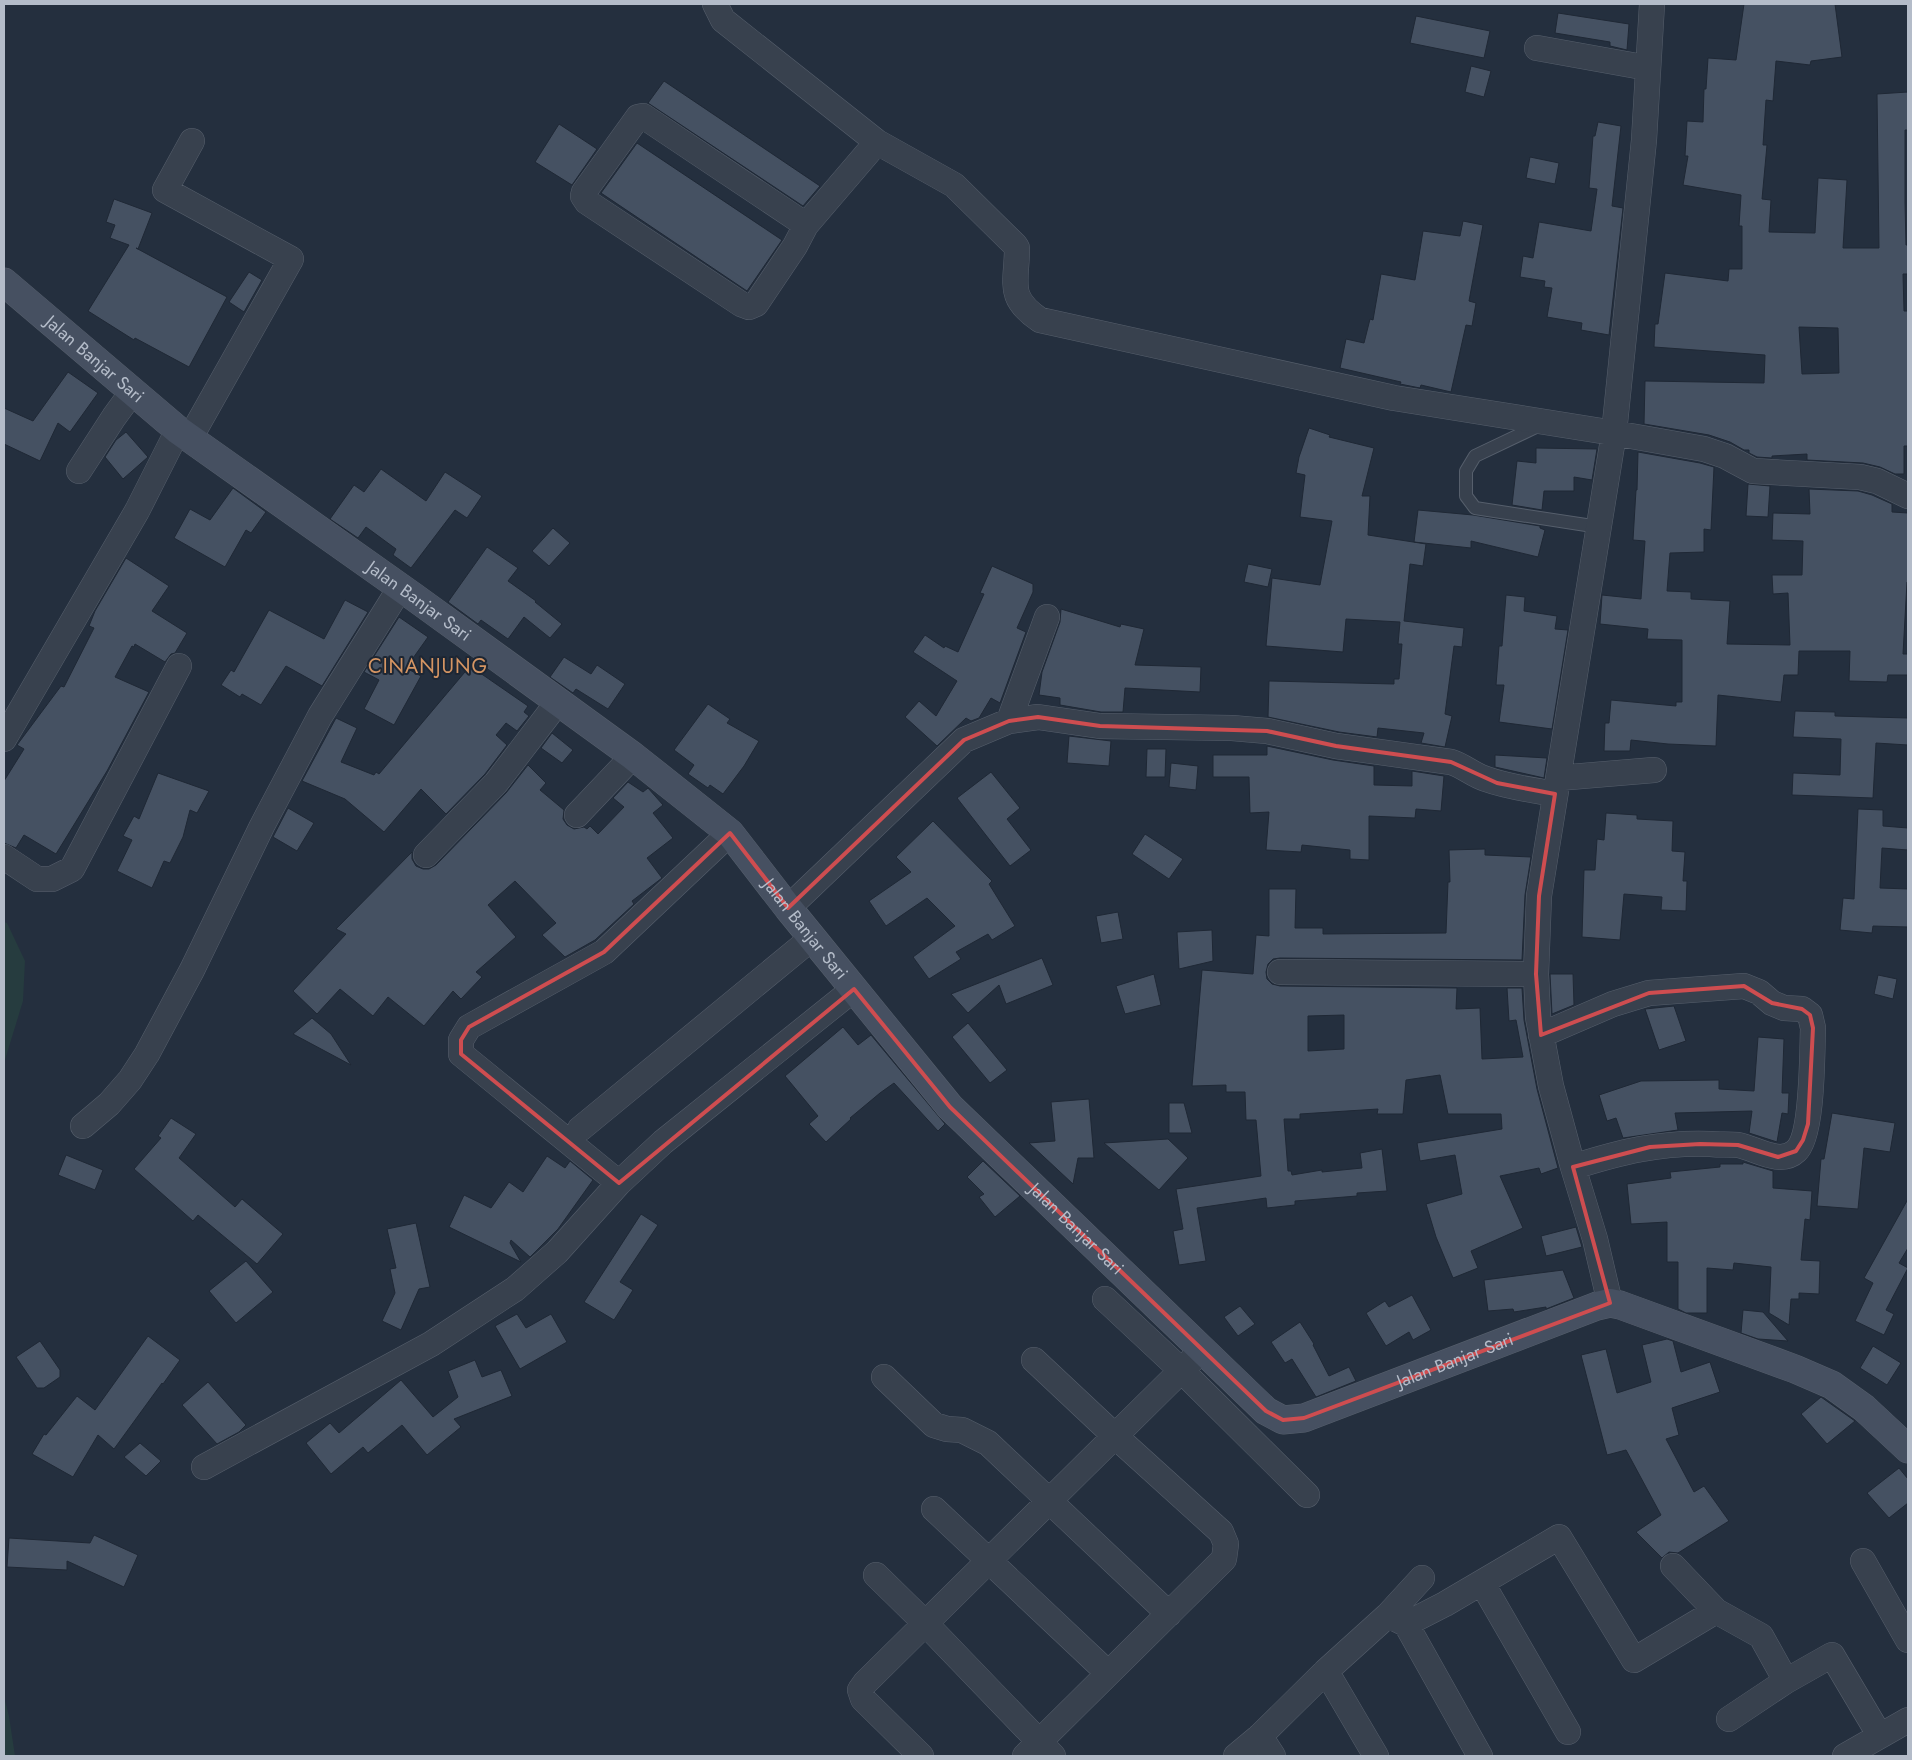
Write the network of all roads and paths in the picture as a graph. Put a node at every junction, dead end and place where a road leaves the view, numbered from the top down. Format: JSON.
{"nodes":[{"id":1,"x":715,"y":4,"type":"edge"},
{"id":2,"x":1652,"y":4,"type":"edge"},
{"id":3,"x":1537,"y":48,"type":"dead end"},
{"id":4,"x":1648,"y":68,"type":"junction"},
{"id":5,"x":192,"y":141,"type":"dead end"},
{"id":6,"x":877,"y":142,"type":"junction"},
{"id":7,"x":806,"y":225,"type":"junction"},
{"id":8,"x":4,"y":282,"type":"edge"},
{"id":9,"x":133,"y":391,"type":"junction"},
{"id":10,"x":1546,"y":422,"type":"junction"},
{"id":11,"x":1614,"y":433,"type":"junction"},
{"id":12,"x":184,"y":434,"type":"junction"},
{"id":13,"x":79,"y":471,"type":"dead end"},
{"id":14,"x":1908,"y":496,"type":"edge"},
{"id":15,"x":1599,"y":527,"type":"junction"},
{"id":16,"x":400,"y":588,"type":"junction"},
{"id":17,"x":1047,"y":617,"type":"dead end"},
{"id":18,"x":179,"y":666,"type":"dead end"},
{"id":19,"x":558,"y":702,"type":"junction"},
{"id":20,"x":1009,"y":721,"type":"junction"},
{"id":21,"x":4,"y":739,"type":"edge"},
{"id":22,"x":634,"y":756,"type":"junction"},
{"id":23,"x":1654,"y":770,"type":"dead end"},
{"id":24,"x":1556,"y":786,"type":"junction"},
{"id":25,"x":577,"y":815,"type":"dead end"},
{"id":26,"x":730,"y":833,"type":"junction"},
{"id":27,"x":426,"y":855,"type":"dead end"},
{"id":28,"x":4,"y":857,"type":"edge"},
{"id":29,"x":788,"y":908,"type":"junction"},
{"id":30,"x":812,"y":938,"type":"junction"},
{"id":31,"x":1280,"y":972,"type":"dead end"},
{"id":32,"x":1536,"y":974,"type":"junction"},
{"id":33,"x":854,"y":989,"type":"junction"},
{"id":34,"x":1541,"y":1035,"type":"junction"},
{"id":35,"x":83,"y":1126,"type":"dead end"},
{"id":36,"x":580,"y":1129,"type":"dead end"},
{"id":37,"x":1572,"y":1167,"type":"junction"},
{"id":38,"x":619,"y":1183,"type":"junction"},
{"id":39,"x":1105,"y":1299,"type":"dead end"},
{"id":40,"x":1610,"y":1303,"type":"junction"},
{"id":41,"x":1202,"y":1350,"type":"junction"},
{"id":42,"x":1034,"y":1360,"type":"dead end"},
{"id":43,"x":1181,"y":1370,"type":"junction"},
{"id":44,"x":884,"y":1377,"type":"dead end"},
{"id":45,"x":1114,"y":1436,"type":"junction"},
{"id":46,"x":1908,"y":1449,"type":"edge"},
{"id":47,"x":204,"y":1467,"type":"dead end"},
{"id":48,"x":1307,"y":1495,"type":"dead end"},
{"id":49,"x":1048,"y":1501,"type":"junction"},
{"id":50,"x":934,"y":1509,"type":"dead end"},
{"id":51,"x":988,"y":1561,"type":"junction"},
{"id":52,"x":1863,"y":1561,"type":"dead end"},
{"id":53,"x":1673,"y":1566,"type":"dead end"},
{"id":54,"x":876,"y":1575,"type":"dead end"},
{"id":55,"x":1422,"y":1578,"type":"dead end"},
{"id":56,"x":1482,"y":1583,"type":"junction"},
{"id":57,"x":1716,"y":1611,"type":"junction"},
{"id":58,"x":1168,"y":1614,"type":"junction"},
{"id":59,"x":1397,"y":1619,"type":"junction"},
{"id":60,"x":925,"y":1624,"type":"junction"},
{"id":61,"x":1908,"y":1640,"type":"edge"},
{"id":62,"x":1326,"y":1671,"type":"junction"},
{"id":63,"x":1108,"y":1673,"type":"junction"},
{"id":64,"x":1786,"y":1681,"type":"junction"},
{"id":65,"x":1729,"y":1719,"type":"dead end"},
{"id":66,"x":1908,"y":1720,"type":"edge"},
{"id":67,"x":1568,"y":1732,"type":"dead end"},
{"id":68,"x":1880,"y":1736,"type":"junction"},
{"id":69,"x":1266,"y":1746,"type":"edge"},
{"id":70,"x":1039,"y":1751,"type":"edge"},
{"id":71,"x":921,"y":1756,"type":"edge"},
{"id":72,"x":1236,"y":1756,"type":"edge"},
{"id":73,"x":1376,"y":1756,"type":"edge"},
{"id":74,"x":1480,"y":1756,"type":"edge"},
{"id":75,"x":1845,"y":1756,"type":"edge"}],
"edges":[{"from":1,"to":6,"type":"street"},
{"from":2,"to":4,"type":"street"},
{"from":3,"to":4,"type":"street"},
{"from":4,"to":11,"type":"street"},
{"from":5,"to":12,"type":"street"},
{"from":6,"to":7,"type":"street"},
{"from":6,"to":10,"type":"street"},
{"from":7,"to":7,"type":"street"},
{"from":8,"to":9,"type":"street","name":"Jalan Banjar Sari"},
{"from":9,"to":12,"type":"street","name":"Jalan Banjar Sari"},
{"from":9,"to":13,"type":"street"},
{"from":10,"to":11,"type":"street"},
{"from":10,"to":15,"type":"lane"},
{"from":11,"to":14,"type":"street"},
{"from":11,"to":15,"type":"street"},
{"from":12,"to":16,"type":"street","name":"Jalan Banjar Sari"},
{"from":12,"to":21,"type":"street"},
{"from":15,"to":24,"type":"street"},
{"from":16,"to":19,"type":"street","name":"Jalan Banjar Sari"},
{"from":16,"to":35,"type":"street"},
{"from":17,"to":20,"type":"street"},
{"from":18,"to":28,"type":"street"},
{"from":19,"to":22,"type":"street","name":"Jalan Banjar Sari"},
{"from":19,"to":27,"type":"street"},
{"from":20,"to":24,"type":"street"},
{"from":20,"to":29,"type":"street"},
{"from":22,"to":25,"type":"street"},
{"from":22,"to":26,"type":"street","name":"Jalan Banjar Sari"},
{"from":23,"to":24,"type":"street"},
{"from":24,"to":32,"type":"street"},
{"from":26,"to":29,"type":"street","name":"Jalan Banjar Sari"},
{"from":26,"to":38,"type":"street"},
{"from":29,"to":30,"type":"street","name":"Jalan Banjar Sari"},
{"from":30,"to":33,"type":"street","name":"Jalan Banjar Sari"},
{"from":30,"to":36,"type":"street"},
{"from":31,"to":32,"type":"street"},
{"from":32,"to":34,"type":"street"},
{"from":33,"to":38,"type":"street"},
{"from":33,"to":41,"type":"street","name":"Jalan Banjar Sari"},
{"from":34,"to":37,"type":"street"},
{"from":34,"to":37,"type":"street"},
{"from":37,"to":40,"type":"street"},
{"from":38,"to":47,"type":"street"},
{"from":39,"to":43,"type":"street"},
{"from":40,"to":41,"type":"street","name":"Jalan Banjar Sari"},
{"from":40,"to":46,"type":"street"},
{"from":41,"to":43,"type":"street"},
{"from":42,"to":45,"type":"street"},
{"from":43,"to":45,"type":"street"},
{"from":43,"to":48,"type":"street"},
{"from":44,"to":49,"type":"street"},
{"from":45,"to":49,"type":"street"},
{"from":45,"to":58,"type":"street"},
{"from":49,"to":51,"type":"street"},
{"from":49,"to":58,"type":"street"},
{"from":50,"to":51,"type":"street"},
{"from":51,"to":60,"type":"street"},
{"from":51,"to":63,"type":"street"},
{"from":52,"to":61,"type":"street"},
{"from":53,"to":57,"type":"street"},
{"from":54,"to":60,"type":"street"},
{"from":55,"to":59,"type":"street"},
{"from":56,"to":57,"type":"street"},
{"from":56,"to":59,"type":"street"},
{"from":56,"to":67,"type":"street"},
{"from":57,"to":64,"type":"street"},
{"from":58,"to":63,"type":"street"},
{"from":59,"to":62,"type":"street"},
{"from":59,"to":74,"type":"street"},
{"from":60,"to":70,"type":"street"},
{"from":60,"to":71,"type":"street"},
{"from":62,"to":69,"type":"street"},
{"from":62,"to":73,"type":"street"},
{"from":63,"to":70,"type":"street"},
{"from":64,"to":65,"type":"street"},
{"from":64,"to":68,"type":"street"},
{"from":66,"to":68,"type":"street"},
{"from":68,"to":75,"type":"street"},
{"from":69,"to":72,"type":"street"}]}
